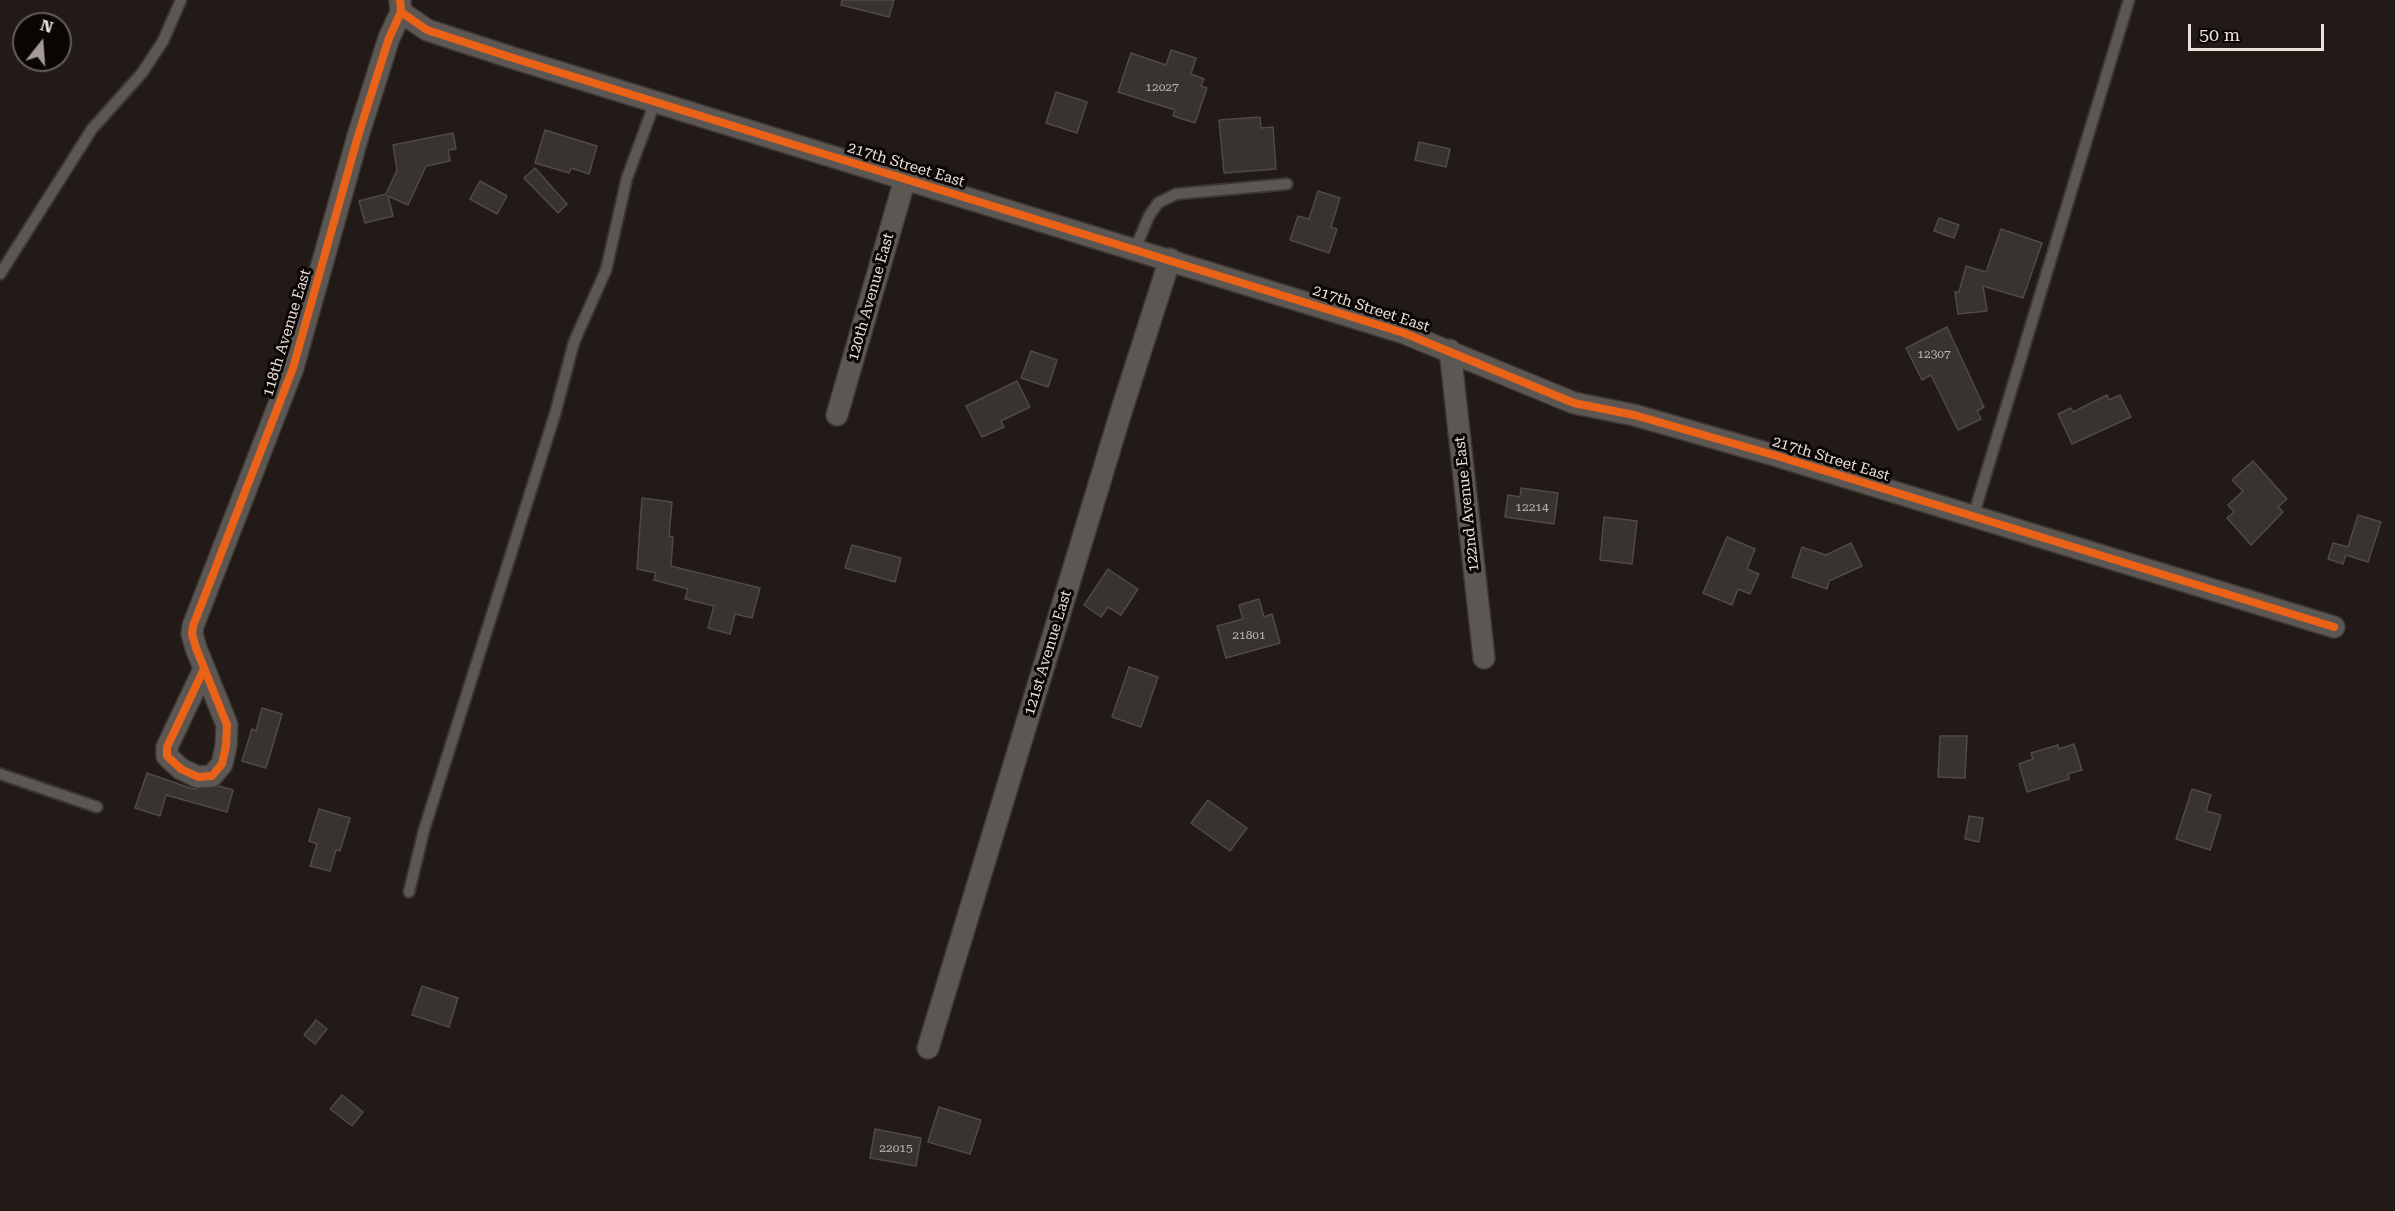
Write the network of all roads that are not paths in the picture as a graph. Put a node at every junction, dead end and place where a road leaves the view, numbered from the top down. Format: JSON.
{"nodes":[{"id":1,"x":181,"y":0,"type":"edge"},
{"id":2,"x":2129,"y":0,"type":"edge"},
{"id":3,"x":400,"y":6,"type":"edge"},
{"id":4,"x":655,"y":102,"type":"junction"},
{"id":5,"x":905,"y":179,"type":"junction"},
{"id":6,"x":1287,"y":184,"type":"dead end"},
{"id":7,"x":1135,"y":249,"type":"junction"},
{"id":8,"x":1170,"y":260,"type":"junction"},
{"id":9,"x":0,"y":274,"type":"edge"},
{"id":10,"x":1450,"y":350,"type":"junction"},
{"id":11,"x":837,"y":415,"type":"dead end"},
{"id":12,"x":1973,"y":517,"type":"junction"},
{"id":13,"x":2334,"y":627,"type":"dead end"},
{"id":14,"x":1484,"y":658,"type":"dead end"},
{"id":15,"x":204,"y":669,"type":"dead end"},
{"id":16,"x":0,"y":774,"type":"edge"},
{"id":17,"x":98,"y":807,"type":"dead end"},
{"id":18,"x":409,"y":892,"type":"dead end"},
{"id":19,"x":928,"y":1048,"type":"dead end"}],
"edges":[{"from":1,"to":9,"type":"lane"},
{"from":2,"to":12,"type":"lane"},
{"from":3,"to":4,"type":"street","name":"217th Street East"},
{"from":3,"to":15,"type":"street","name":"118th Avenue East"},
{"from":4,"to":5,"type":"street","name":"217th Street East"},
{"from":4,"to":18,"type":"lane"},
{"from":5,"to":7,"type":"street","name":"217th Street East"},
{"from":5,"to":11,"type":"street","name":"120th Avenue East"},
{"from":6,"to":7,"type":"lane"},
{"from":7,"to":8,"type":"street","name":"217th Street East"},
{"from":8,"to":10,"type":"street","name":"217th Street East"},
{"from":8,"to":19,"type":"street","name":"121st Avenue East"},
{"from":10,"to":12,"type":"street","name":"217th Street East"},
{"from":10,"to":14,"type":"street","name":"122nd Avenue East"},
{"from":12,"to":13,"type":"street","name":"217th Street East"},
{"from":16,"to":17,"type":"lane"}]}
